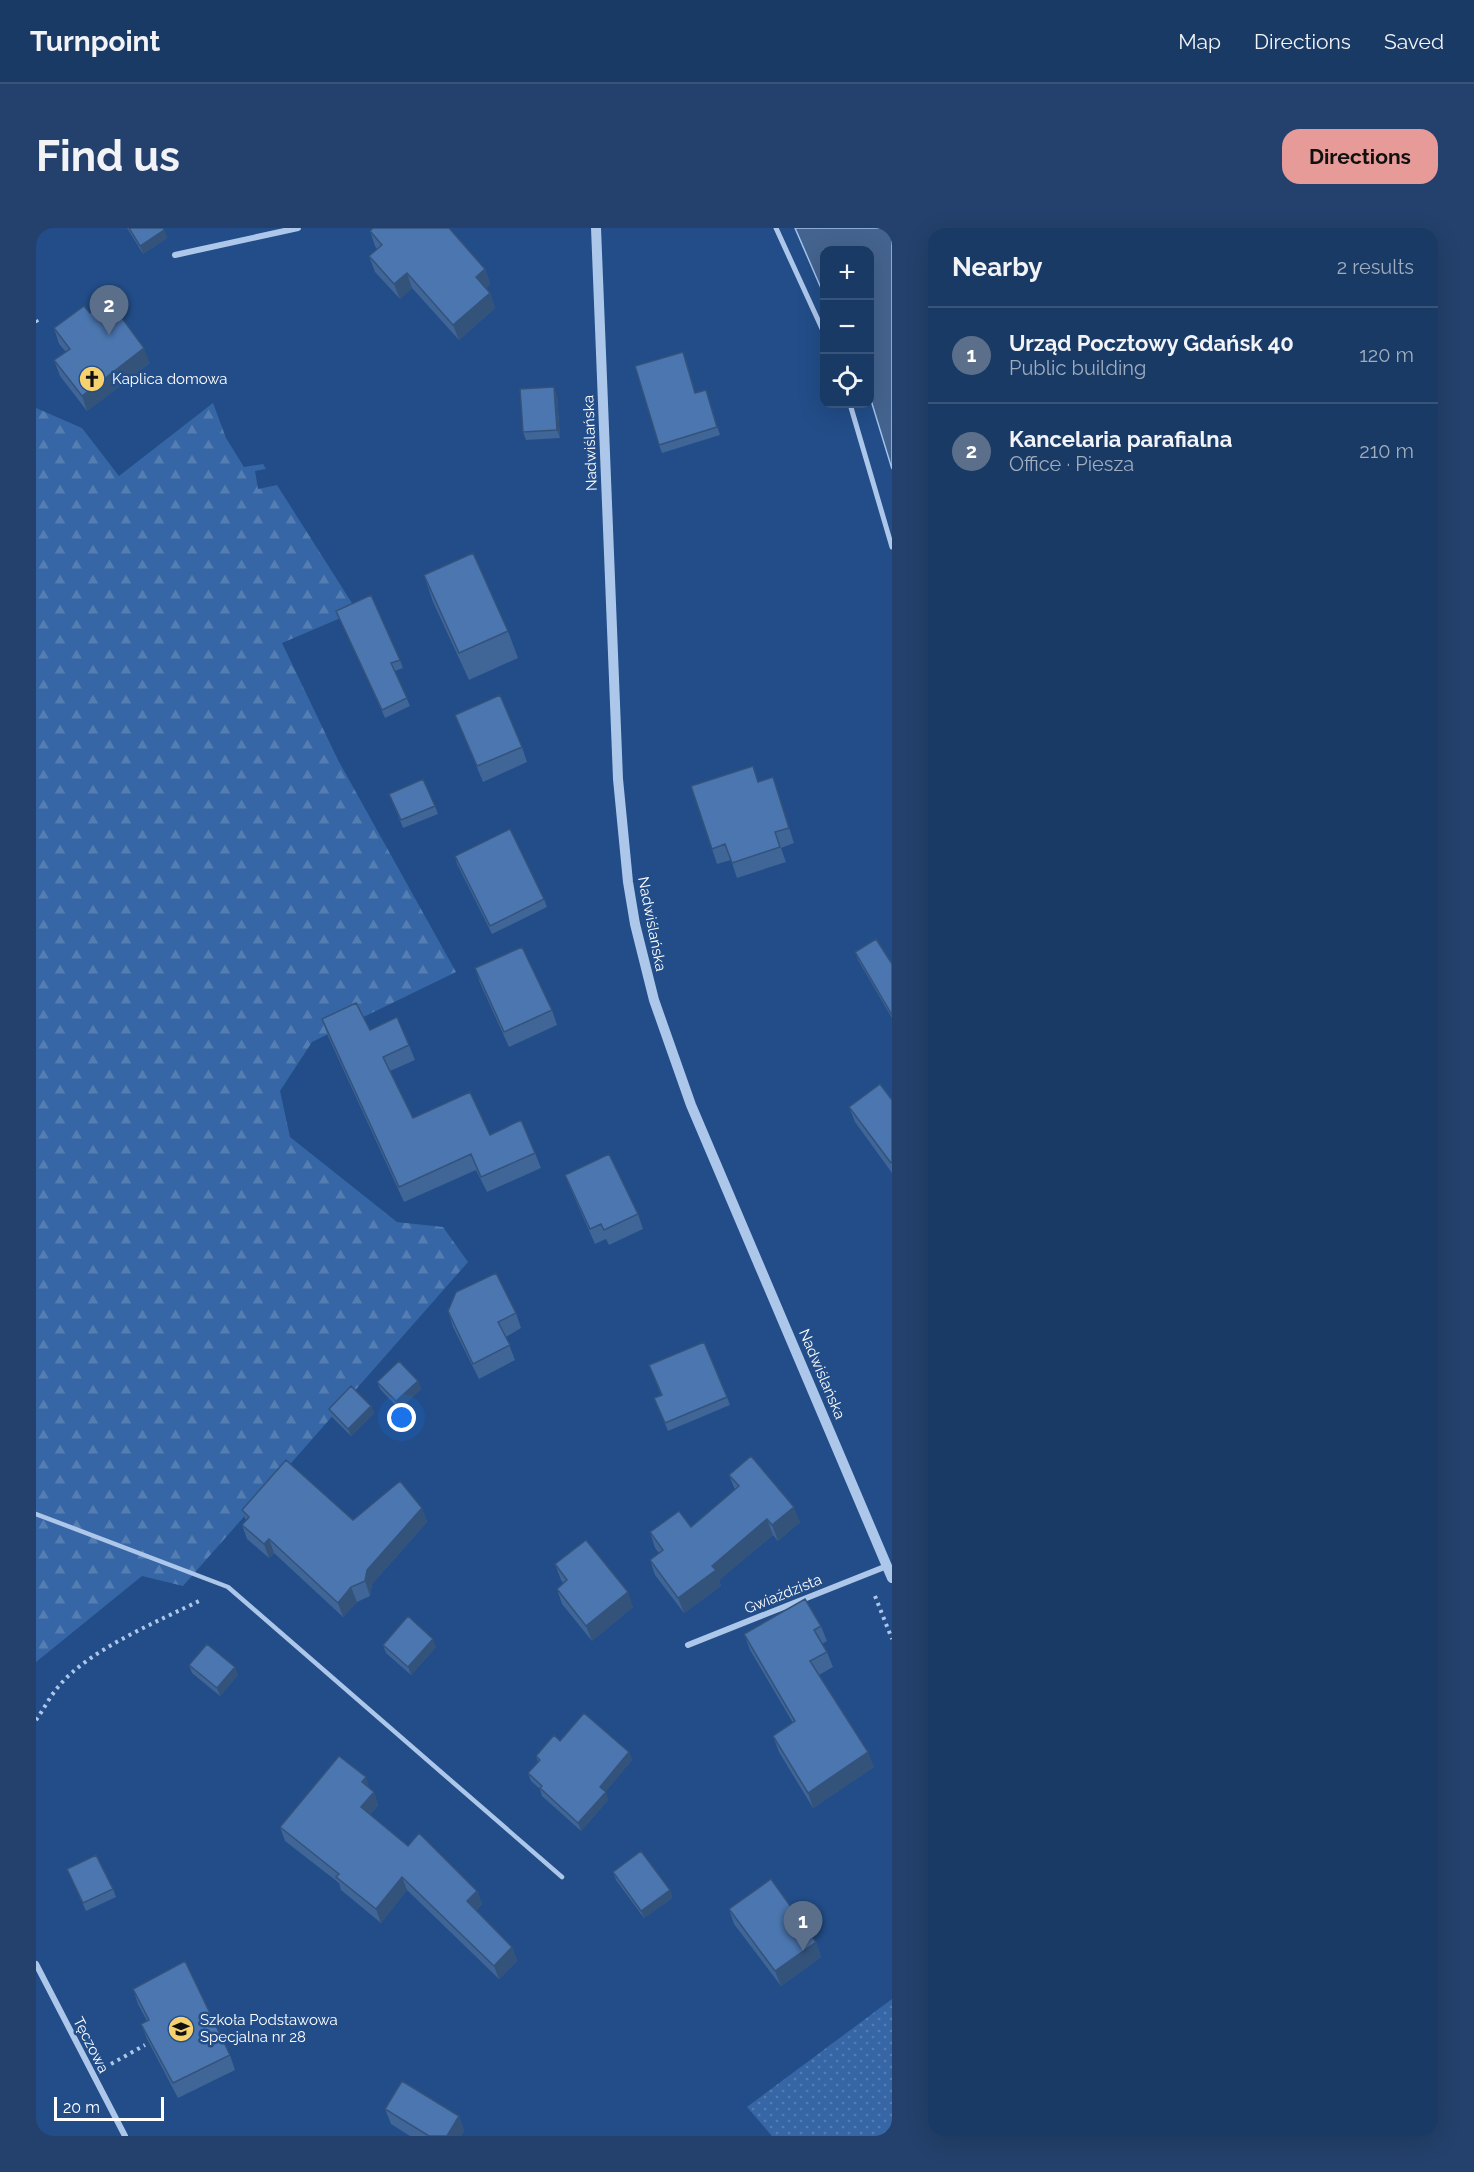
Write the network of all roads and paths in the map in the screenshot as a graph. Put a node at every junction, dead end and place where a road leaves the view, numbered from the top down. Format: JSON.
{"nodes":[{"id":1,"x":298,"y":228,"type":"edge"},
{"id":2,"x":596,"y":228,"type":"edge"},
{"id":3,"x":776,"y":228,"type":"edge"},
{"id":4,"x":175,"y":255,"type":"dead end"},
{"id":5,"x":820,"y":322,"type":"edge"},
{"id":6,"x":851,"y":408,"type":"edge"},
{"id":7,"x":892,"y":547,"type":"edge"},
{"id":8,"x":36,"y":1514,"type":"edge"},
{"id":9,"x":887,"y":1566,"type":"junction"},
{"id":10,"x":867,"y":1574,"type":"junction"},
{"id":11,"x":892,"y":1578,"type":"edge"},
{"id":12,"x":228,"y":1587,"type":"junction"},
{"id":13,"x":892,"y":1639,"type":"edge"},
{"id":14,"x":688,"y":1645,"type":"dead end"},
{"id":15,"x":36,"y":1720,"type":"edge"},
{"id":16,"x":561,"y":1877,"type":"dead end"},
{"id":17,"x":36,"y":1964,"type":"edge"},
{"id":18,"x":145,"y":2045,"type":"edge"},
{"id":19,"x":91,"y":2073,"type":"junction"},
{"id":20,"x":125,"y":2136,"type":"edge"}],
"edges":[{"from":1,"to":4,"type":"street"},
{"from":2,"to":9,"type":"street","name":"Nadwiślańska"},
{"from":3,"to":5,"type":"street"},
{"from":6,"to":7,"type":"street"},
{"from":8,"to":12,"type":"lane"},
{"from":9,"to":10,"type":"street","name":"Gwiaździsta"},
{"from":9,"to":11,"type":"street","name":"Nadwiślańska"},
{"from":10,"to":13,"type":"path"},
{"from":10,"to":14,"type":"street","name":"Gwiaździsta"},
{"from":12,"to":15,"type":"path"},
{"from":12,"to":16,"type":"lane"},
{"from":17,"to":19,"type":"street","name":"Tęczowa"},
{"from":18,"to":19,"type":"path"},
{"from":19,"to":20,"type":"street","name":"Tęczowa"}]}
